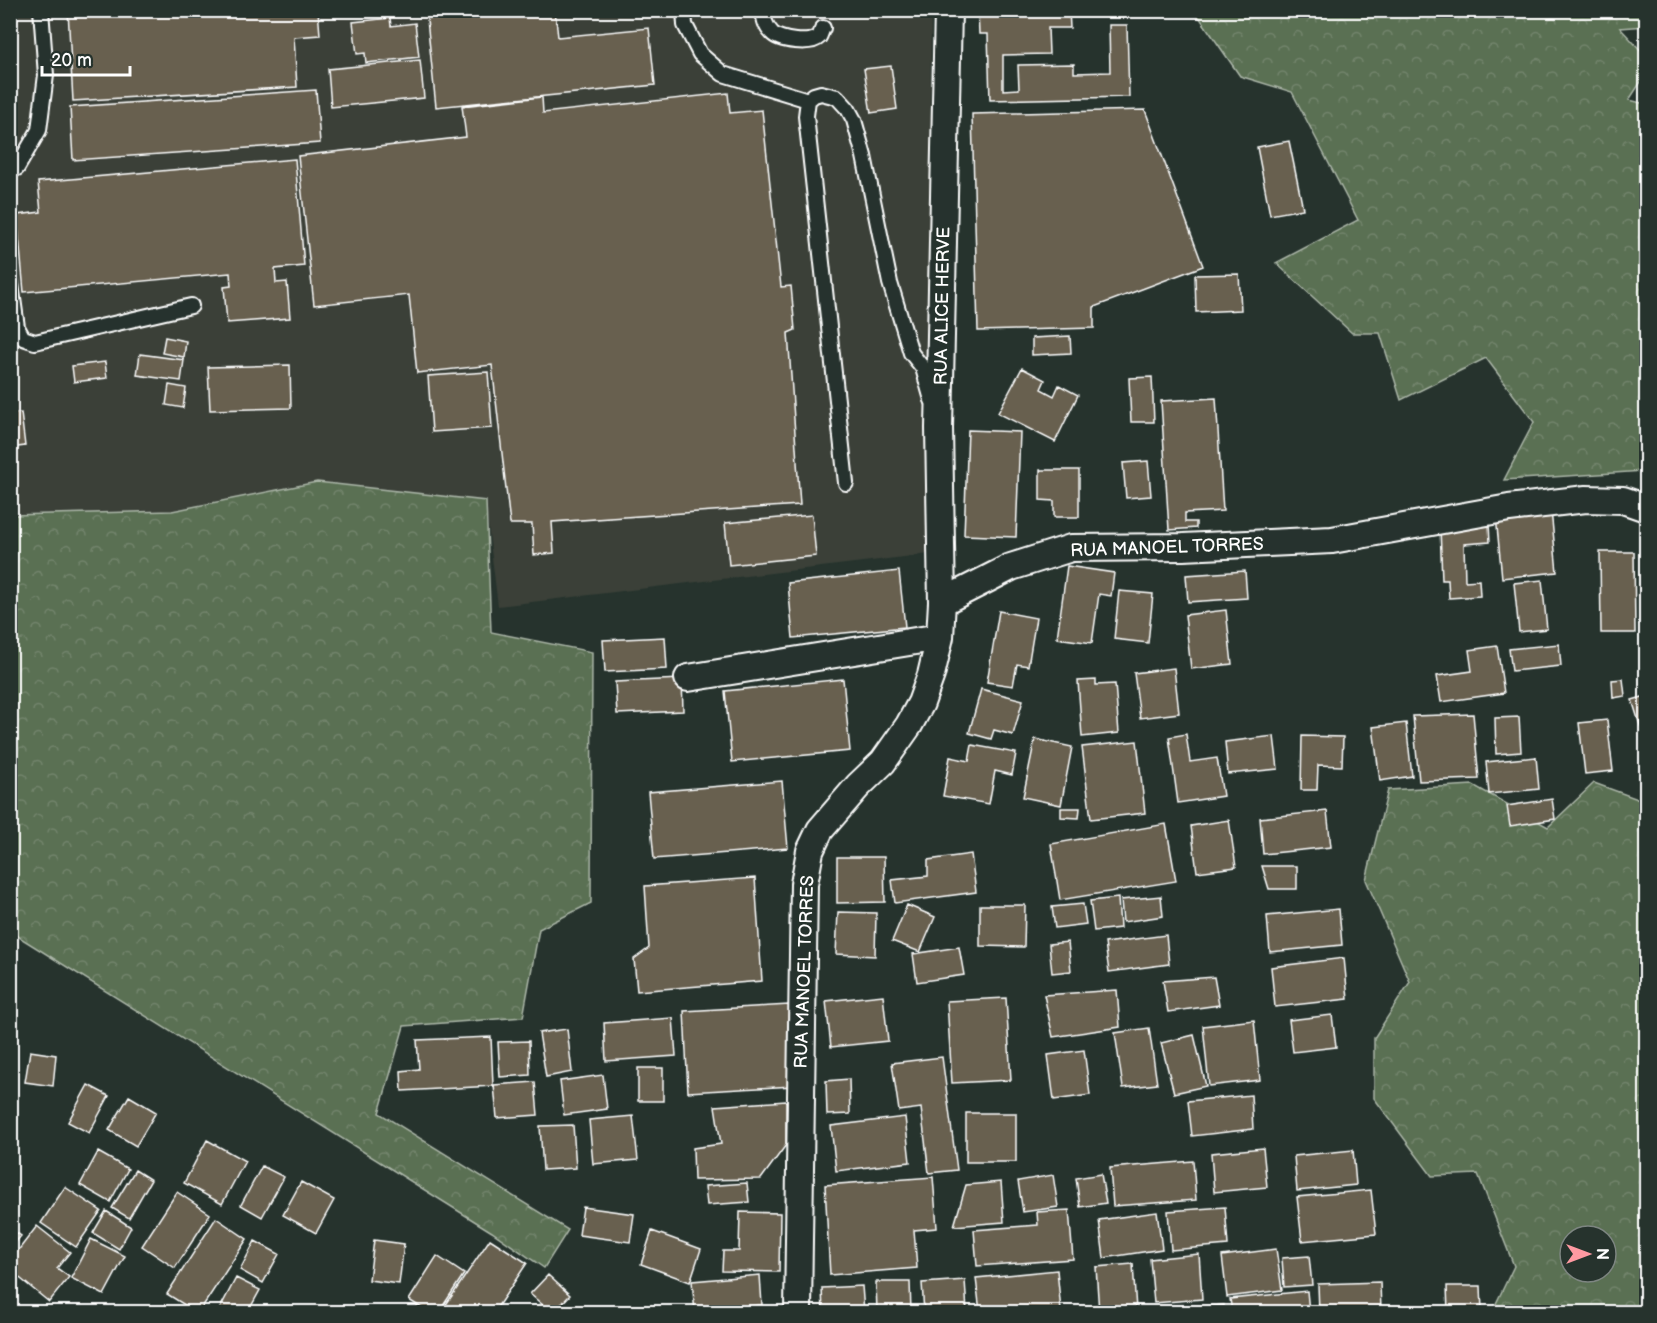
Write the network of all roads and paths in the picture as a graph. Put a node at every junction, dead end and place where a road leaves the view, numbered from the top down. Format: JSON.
{"nodes":[{"id":1,"x":41,"y":10,"type":"edge"},
{"id":2,"x":684,"y":10,"type":"edge"},
{"id":3,"x":763,"y":10,"type":"edge"},
{"id":4,"x":948,"y":10,"type":"edge"},
{"id":5,"x":823,"y":28,"type":"dead end"},
{"id":6,"x":808,"y":100,"type":"junction"},
{"id":7,"x":10,"y":171,"type":"edge"},
{"id":8,"x":10,"y":278,"type":"edge"},
{"id":9,"x":191,"y":306,"type":"dead end"},
{"id":10,"x":939,"y":428,"type":"junction"},
{"id":11,"x":846,"y":483,"type":"dead end"},
{"id":12,"x":1647,"y":508,"type":"edge"},
{"id":13,"x":942,"y":602,"type":"junction"},
{"id":14,"x":940,"y":638,"type":"junction"},
{"id":15,"x":688,"y":678,"type":"dead end"},
{"id":16,"x":798,"y":1312,"type":"edge"}],
"edges":[{"from":1,"to":7,"type":"lane"},
{"from":2,"to":6,"type":"lane"},
{"from":3,"to":5,"type":"lane"},
{"from":4,"to":10,"type":"street","name":"RUA ALICE HERVE"},
{"from":6,"to":10,"type":"lane"},
{"from":6,"to":11,"type":"lane"},
{"from":8,"to":9,"type":"lane"},
{"from":10,"to":13,"type":"street","name":"RUA ALICE HERVE"},
{"from":12,"to":13,"type":"street","name":"RUA MANOEL TORRES"},
{"from":13,"to":14,"type":"street","name":"RUA MANOEL TORRES"},
{"from":14,"to":15,"type":"street"},
{"from":14,"to":16,"type":"street","name":"RUA MANOEL TORRES"}]}
